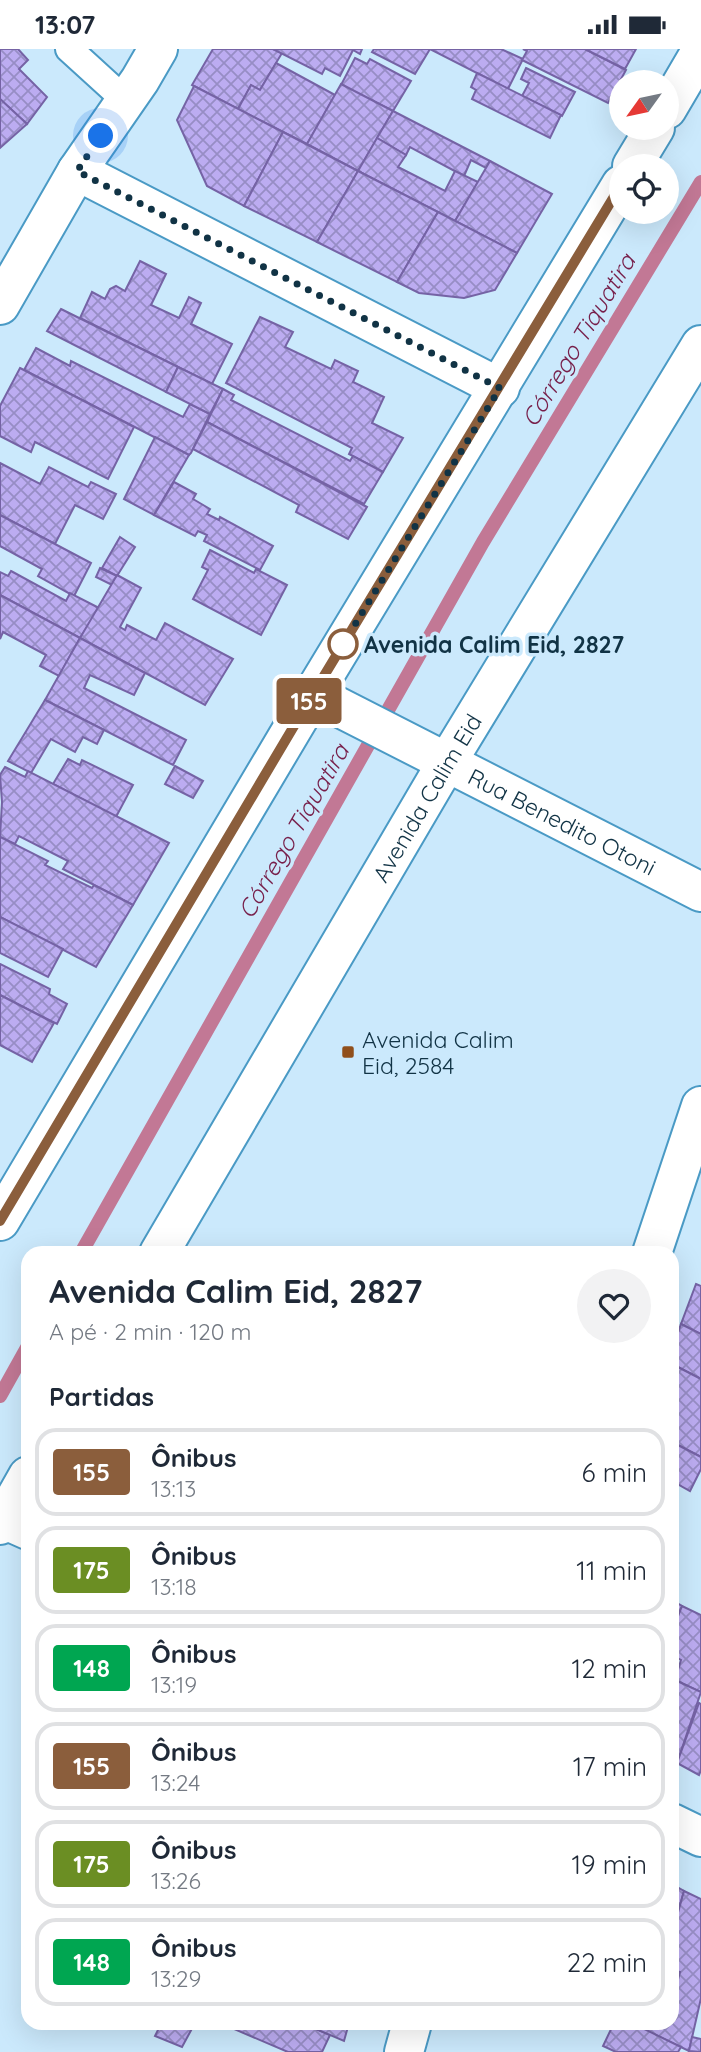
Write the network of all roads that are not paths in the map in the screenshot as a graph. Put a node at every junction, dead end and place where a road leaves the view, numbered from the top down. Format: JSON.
{"nodes":[{"id":1,"x":69,"y":49,"type":"edge"},
{"id":2,"x":158,"y":49,"type":"edge"},
{"id":3,"x":701,"y":51,"type":"edge"},
{"id":4,"x":679,"y":89,"type":"edge"},
{"id":5,"x":125,"y":100,"type":"junction"},
{"id":6,"x":77,"y":171,"type":"junction"},
{"id":7,"x":609,"y":205,"type":"edge"},
{"id":8,"x":40,"y":233,"type":"junction"},
{"id":9,"x":0,"y":241,"type":"edge"},
{"id":10,"x":0,"y":305,"type":"edge"},
{"id":11,"x":701,"y":345,"type":"edge"},
{"id":12,"x":500,"y":388,"type":"junction"},
{"id":13,"x":313,"y":694,"type":"junction"},
{"id":14,"x":447,"y":762,"type":"junction"},
{"id":15,"x":701,"y":892,"type":"edge"},
{"id":16,"x":701,"y":1106,"type":"edge"},
{"id":17,"x":0,"y":1221,"type":"edge"},
{"id":18,"x":163,"y":1246,"type":"edge"},
{"id":19,"x":654,"y":1246,"type":"edge"},
{"id":20,"x":21,"y":1495,"type":"edge"},
{"id":21,"x":10,"y":1525,"type":"edge"},
{"id":22,"x":679,"y":1826,"type":"edge"},
{"id":23,"x":701,"y":1837,"type":"edge"},
{"id":24,"x":410,"y":2030,"type":"edge"},
{"id":25,"x":404,"y":2052,"type":"edge"}],
"edges":[{"from":1,"to":5,"type":"lane"},
{"from":2,"to":5,"type":"main road"},
{"from":3,"to":4,"type":"main road"},
{"from":5,"to":6,"type":"main road"},
{"from":6,"to":8,"type":"main road"},
{"from":6,"to":12,"type":"main road"},
{"from":7,"to":12,"type":"main road"},
{"from":8,"to":9,"type":"main road"},
{"from":8,"to":10,"type":"main road"},
{"from":11,"to":14,"type":"main road","name":"Avenida Calim Eid"},
{"from":12,"to":13,"type":"main road"},
{"from":13,"to":14,"type":"main road","name":"Rua Benedito Otoni"},
{"from":13,"to":17,"type":"main road"},
{"from":14,"to":15,"type":"main road","name":"Rua Benedito Otoni"},
{"from":14,"to":18,"type":"main road","name":"Avenida Calim Eid"},
{"from":16,"to":19,"type":"main road"},
{"from":20,"to":21,"type":"main road"},
{"from":22,"to":23,"type":"main road"},
{"from":24,"to":25,"type":"main road"}]}
